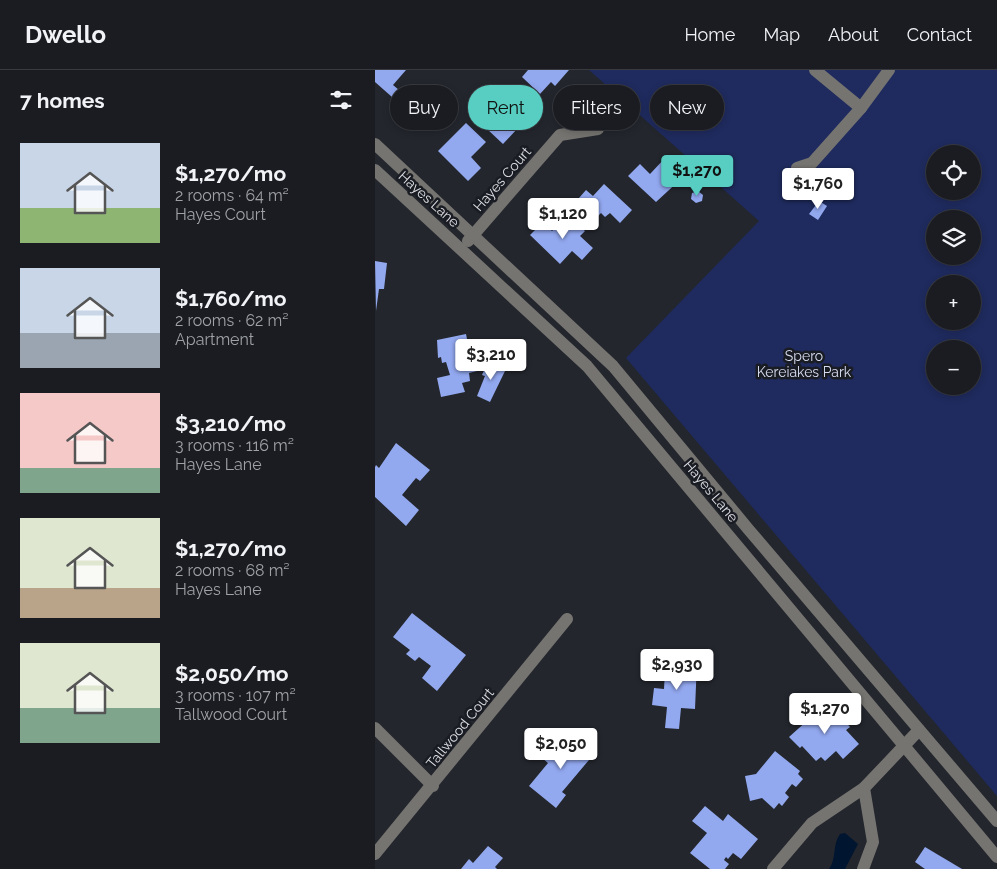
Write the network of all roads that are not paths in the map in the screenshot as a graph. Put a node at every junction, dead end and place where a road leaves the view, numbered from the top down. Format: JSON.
{"nodes":[{"id":1,"x":815,"y":70,"type":"edge"},
{"id":2,"x":889,"y":70,"type":"edge"},
{"id":3,"x":861,"y":108,"type":"junction"},
{"id":4,"x":592,"y":130,"type":"edge"},
{"id":5,"x":375,"y":144,"type":"edge"},
{"id":6,"x":797,"y":168,"type":"dead end"},
{"id":7,"x":375,"y":170,"type":"edge"},
{"id":8,"x":473,"y":235,"type":"junction"},
{"id":9,"x":461,"y":249,"type":"junction"},
{"id":10,"x":567,"y":619,"type":"dead end"},
{"id":11,"x":375,"y":728,"type":"edge"},
{"id":12,"x":919,"y":730,"type":"junction"},
{"id":13,"x":903,"y":746,"type":"junction"},
{"id":14,"x":433,"y":786,"type":"junction"},
{"id":15,"x":864,"y":788,"type":"junction"},
{"id":16,"x":997,"y":821,"type":"edge"},
{"id":17,"x":375,"y":854,"type":"edge"},
{"id":18,"x":997,"y":857,"type":"edge"},
{"id":19,"x":773,"y":869,"type":"edge"},
{"id":20,"x":863,"y":869,"type":"edge"}],
"edges":[{"from":1,"to":3,"type":"street"},
{"from":2,"to":3,"type":"street"},
{"from":3,"to":6,"type":"street"},
{"from":4,"to":8,"type":"street","name":"Hayes Court"},
{"from":5,"to":8,"type":"street","name":"Hayes Lane"},
{"from":7,"to":9,"type":"street","name":"Hayes Lane"},
{"from":8,"to":9,"type":"street","name":"Hayes Court"},
{"from":8,"to":12,"type":"street","name":"Hayes Lane"},
{"from":9,"to":13,"type":"street","name":"Hayes Lane"},
{"from":10,"to":14,"type":"street","name":"Tallwood Court"},
{"from":11,"to":14,"type":"street"},
{"from":12,"to":13,"type":"street"},
{"from":12,"to":16,"type":"street","name":"Hayes Lane"},
{"from":13,"to":15,"type":"street"},
{"from":13,"to":18,"type":"street","name":"Hayes Lane"},
{"from":14,"to":17,"type":"street","name":"Tallwood Court"},
{"from":15,"to":19,"type":"street"},
{"from":15,"to":20,"type":"street"}]}
